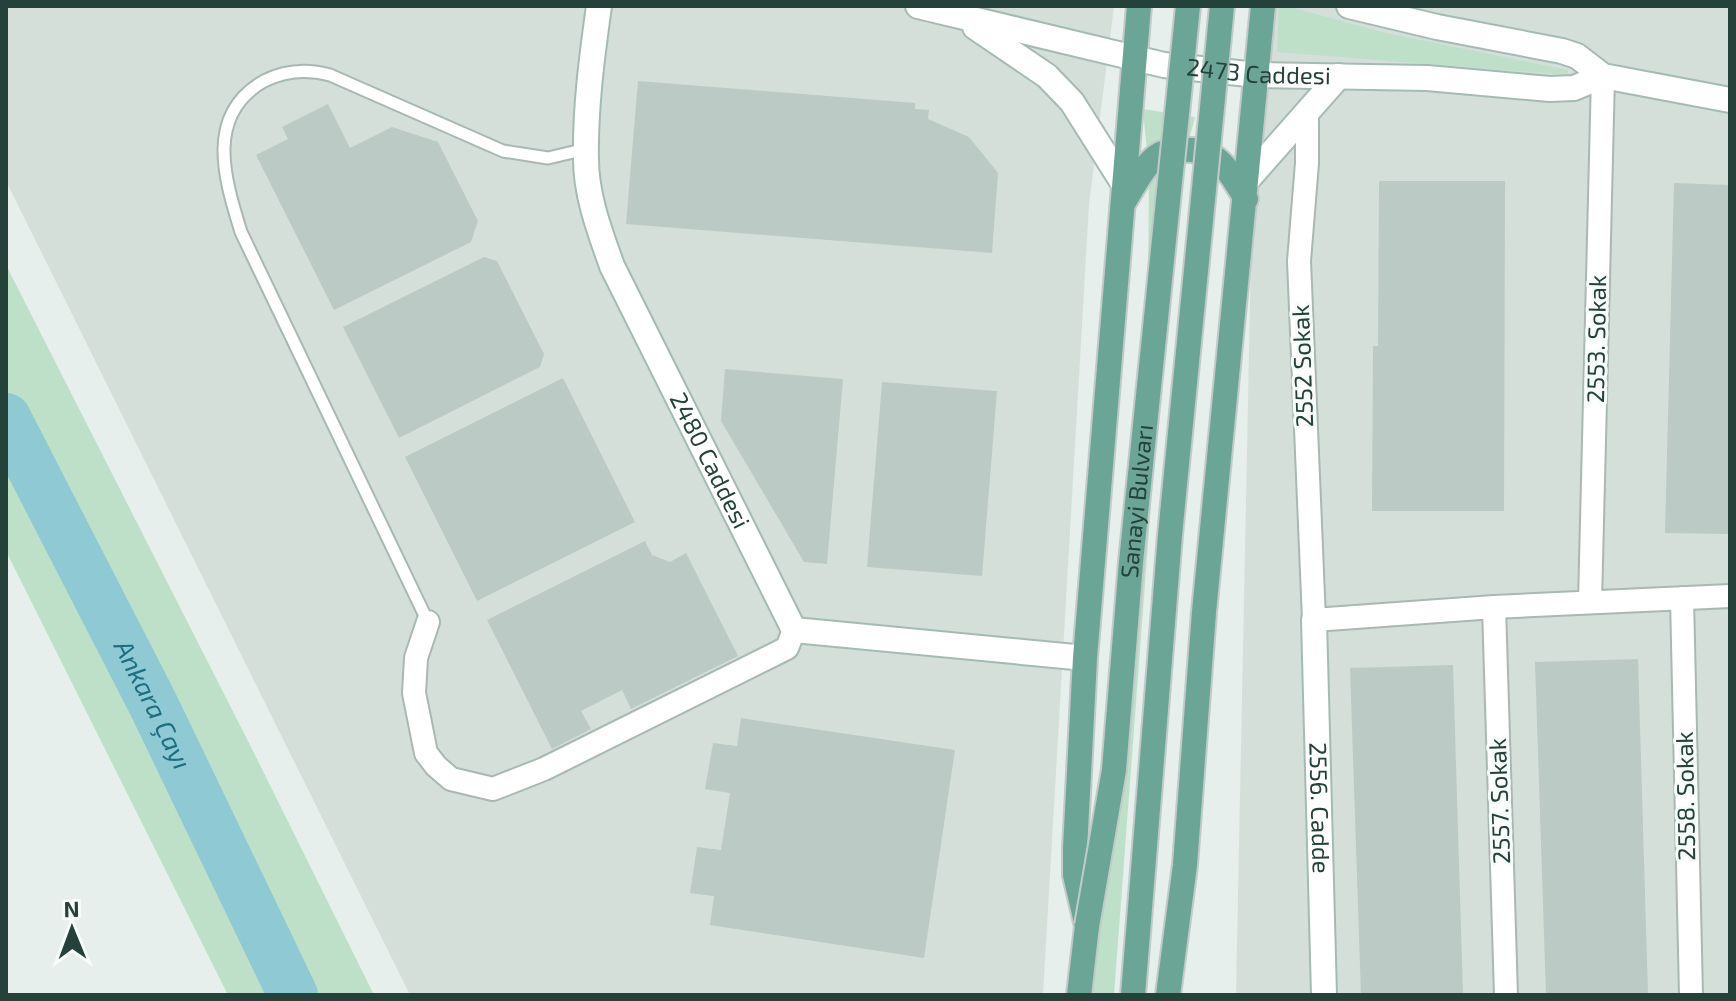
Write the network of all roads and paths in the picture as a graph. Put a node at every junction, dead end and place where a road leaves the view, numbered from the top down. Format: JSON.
{"nodes":[{"id":1,"x":599,"y":6,"type":"edge"},
{"id":2,"x":918,"y":6,"type":"edge"},
{"id":3,"x":1139,"y":6,"type":"edge"},
{"id":4,"x":1188,"y":6,"type":"edge"},
{"id":5,"x":1222,"y":6,"type":"edge"},
{"id":6,"x":1263,"y":6,"type":"edge"},
{"id":7,"x":1349,"y":6,"type":"edge"},
{"id":8,"x":1385,"y":11,"type":"edge"},
{"id":9,"x":963,"y":19,"type":"junction"},
{"id":10,"x":1134,"y":58,"type":"junction"},
{"id":11,"x":1257,"y":75,"type":"junction"},
{"id":12,"x":1339,"y":76,"type":"junction"},
{"id":13,"x":1603,"y":76,"type":"junction"},
{"id":14,"x":1730,"y":100,"type":"edge"},
{"id":15,"x":1307,"y":113,"type":"junction"},
{"id":16,"x":587,"y":149,"type":"junction"},
{"id":17,"x":1247,"y":188,"type":"junction"},
{"id":18,"x":1124,"y":194,"type":"junction"},
{"id":19,"x":1730,"y":596,"type":"edge"},
{"id":20,"x":1682,"y":598,"type":"junction"},
{"id":21,"x":1590,"y":602,"type":"junction"},
{"id":22,"x":1494,"y":607,"type":"junction"},
{"id":23,"x":1314,"y":620,"type":"junction"},
{"id":24,"x":428,"y":622,"type":"joint"},
{"id":25,"x":794,"y":630,"type":"junction"},
{"id":26,"x":1085,"y":658,"type":"junction"},
{"id":27,"x":1087,"y":926,"type":"junction"},
{"id":28,"x":1173,"y":968,"type":"junction"},
{"id":29,"x":1079,"y":995,"type":"edge"},
{"id":30,"x":1133,"y":995,"type":"edge"},
{"id":31,"x":1168,"y":995,"type":"edge"},
{"id":32,"x":1175,"y":995,"type":"edge"},
{"id":33,"x":1324,"y":995,"type":"edge"},
{"id":34,"x":1506,"y":995,"type":"edge"},
{"id":35,"x":1691,"y":995,"type":"edge"}],
"edges":[{"from":1,"to":16,"type":"street","name":"2480 Caddesi"},
{"from":2,"to":9,"type":"street","name":"2473 Caddesi"},
{"from":3,"to":10,"type":"main road"},
{"from":4,"to":27,"type":"main road","name":"Sanayi Bulvarı","bridge":true},
{"from":5,"to":30,"type":"main road","name":"Sanayi Bulvarı","bridge":true},
{"from":6,"to":11,"type":"main road"},
{"from":7,"to":8,"type":"street","name":"2473 Caddesi"},
{"from":8,"to":13,"type":"street","name":"2473 Caddesi"},
{"from":9,"to":10,"type":"street","name":"2473 Caddesi"},
{"from":9,"to":18,"type":"street"},
{"from":10,"to":11,"type":"street","name":"2473 Caddesi"},
{"from":10,"to":18,"type":"main road"},
{"from":11,"to":12,"type":"street","name":"2473 Caddesi"},
{"from":11,"to":17,"type":"main road"},
{"from":12,"to":13,"type":"street","name":"2473 Caddesi"},
{"from":12,"to":15,"type":"street"},
{"from":13,"to":14,"type":"street","name":"2473 Caddesi"},
{"from":13,"to":21,"type":"street","name":"2553. Sokak"},
{"from":15,"to":17,"type":"street"},
{"from":15,"to":23,"type":"street","name":"2552 Sokak"},
{"from":16,"to":24,"type":"lane"},
{"from":16,"to":25,"type":"street","name":"2480 Caddesi"},
{"from":17,"to":18,"type":"main road"},
{"from":17,"to":28,"type":"main road"},
{"from":18,"to":26,"type":"main road"},
{"from":19,"to":20,"type":"street"},
{"from":20,"to":21,"type":"street"},
{"from":20,"to":35,"type":"street","name":"2558. Sokak"},
{"from":21,"to":22,"type":"street"},
{"from":22,"to":23,"type":"street"},
{"from":22,"to":34,"type":"street","name":"2557. Sokak"},
{"from":23,"to":33,"type":"street","name":"2556. Cadde"},
{"from":24,"to":25,"type":"street"},
{"from":25,"to":26,"type":"street"},
{"from":26,"to":27,"type":"main road"},
{"from":27,"to":29,"type":"main road","name":"Sanayi Bulvarı"},
{"from":28,"to":31,"type":"main road"},
{"from":28,"to":32,"type":"street"}]}
